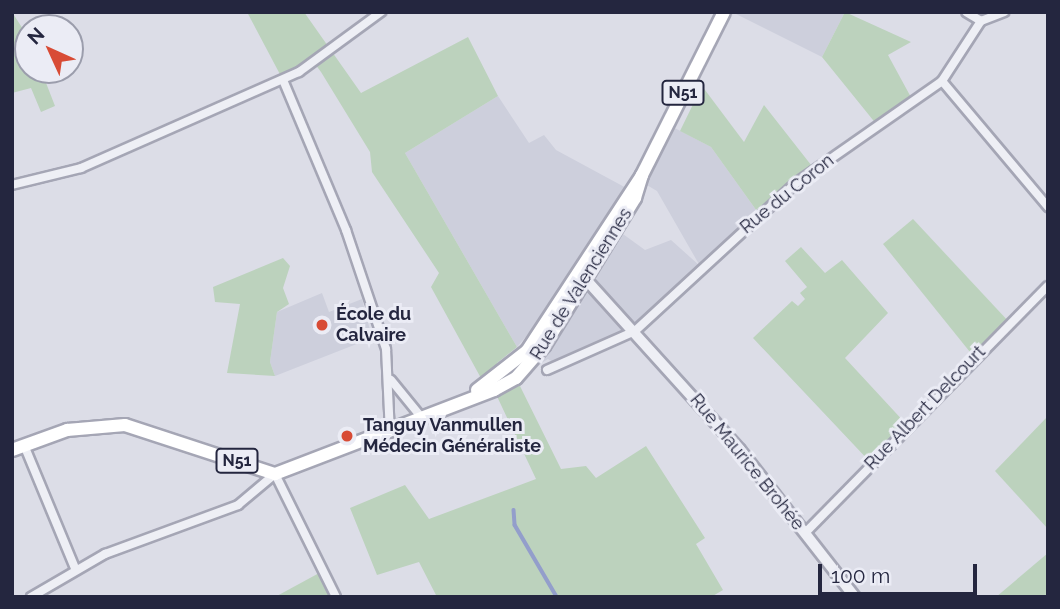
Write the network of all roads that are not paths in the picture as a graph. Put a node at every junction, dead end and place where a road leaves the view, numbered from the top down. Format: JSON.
{"nodes":[{"id":1,"x":381,"y":12,"type":"edge"},
{"id":2,"x":723,"y":12,"type":"edge"},
{"id":3,"x":966,"y":12,"type":"edge"},
{"id":4,"x":1004,"y":12,"type":"edge"},
{"id":5,"x":981,"y":21,"type":"junction"},
{"id":6,"x":284,"y":80,"type":"junction"},
{"id":7,"x":942,"y":81,"type":"junction"},
{"id":8,"x":12,"y":185,"type":"edge"},
{"id":9,"x":1048,"y":207,"type":"edge"},
{"id":10,"x":582,"y":275,"type":"junction"},
{"id":11,"x":1048,"y":286,"type":"edge"},
{"id":12,"x":635,"y":331,"type":"junction"},
{"id":13,"x":547,"y":370,"type":"dead end"},
{"id":14,"x":391,"y":380,"type":"junction"},
{"id":15,"x":422,"y":418,"type":"junction"},
{"id":16,"x":390,"y":433,"type":"junction"},
{"id":17,"x":18,"y":447,"type":"edge"},
{"id":18,"x":275,"y":474,"type":"junction"},
{"id":19,"x":805,"y":533,"type":"junction"},
{"id":20,"x":75,"y":568,"type":"junction"},
{"id":21,"x":31,"y":597,"type":"edge"},
{"id":22,"x":336,"y":597,"type":"edge"},
{"id":23,"x":855,"y":597,"type":"edge"}],
"edges":[{"from":1,"to":6,"type":"street"},
{"from":2,"to":10,"type":"main road","name":"Rue de Valenciennes","number":"N51"},
{"from":3,"to":5,"type":"street"},
{"from":4,"to":5,"type":"street"},
{"from":5,"to":7,"type":"street","name":"Rue du Coron"},
{"from":6,"to":8,"type":"street"},
{"from":6,"to":14,"type":"street"},
{"from":7,"to":9,"type":"street"},
{"from":7,"to":12,"type":"street","name":"Rue du Coron"},
{"from":10,"to":12,"type":"street","name":"Rue Maurice Brohée"},
{"from":10,"to":15,"type":"main road","name":"Rue de Valenciennes","number":"N51"},
{"from":11,"to":19,"type":"street","name":"Rue Albert Delcourt"},
{"from":12,"to":13,"type":"street"},
{"from":12,"to":19,"type":"street","name":"Rue Maurice Brohée"},
{"from":14,"to":15,"type":"street"},
{"from":14,"to":16,"type":"street"},
{"from":15,"to":16,"type":"main road","number":"N51"},
{"from":16,"to":18,"type":"main road","number":"N51"},
{"from":17,"to":18,"type":"main road","number":"N51"},
{"from":17,"to":20,"type":"street"},
{"from":18,"to":20,"type":"street"},
{"from":18,"to":22,"type":"street"},
{"from":19,"to":23,"type":"street","name":"Rue Maurice Brohée"},
{"from":20,"to":21,"type":"street"}]}
